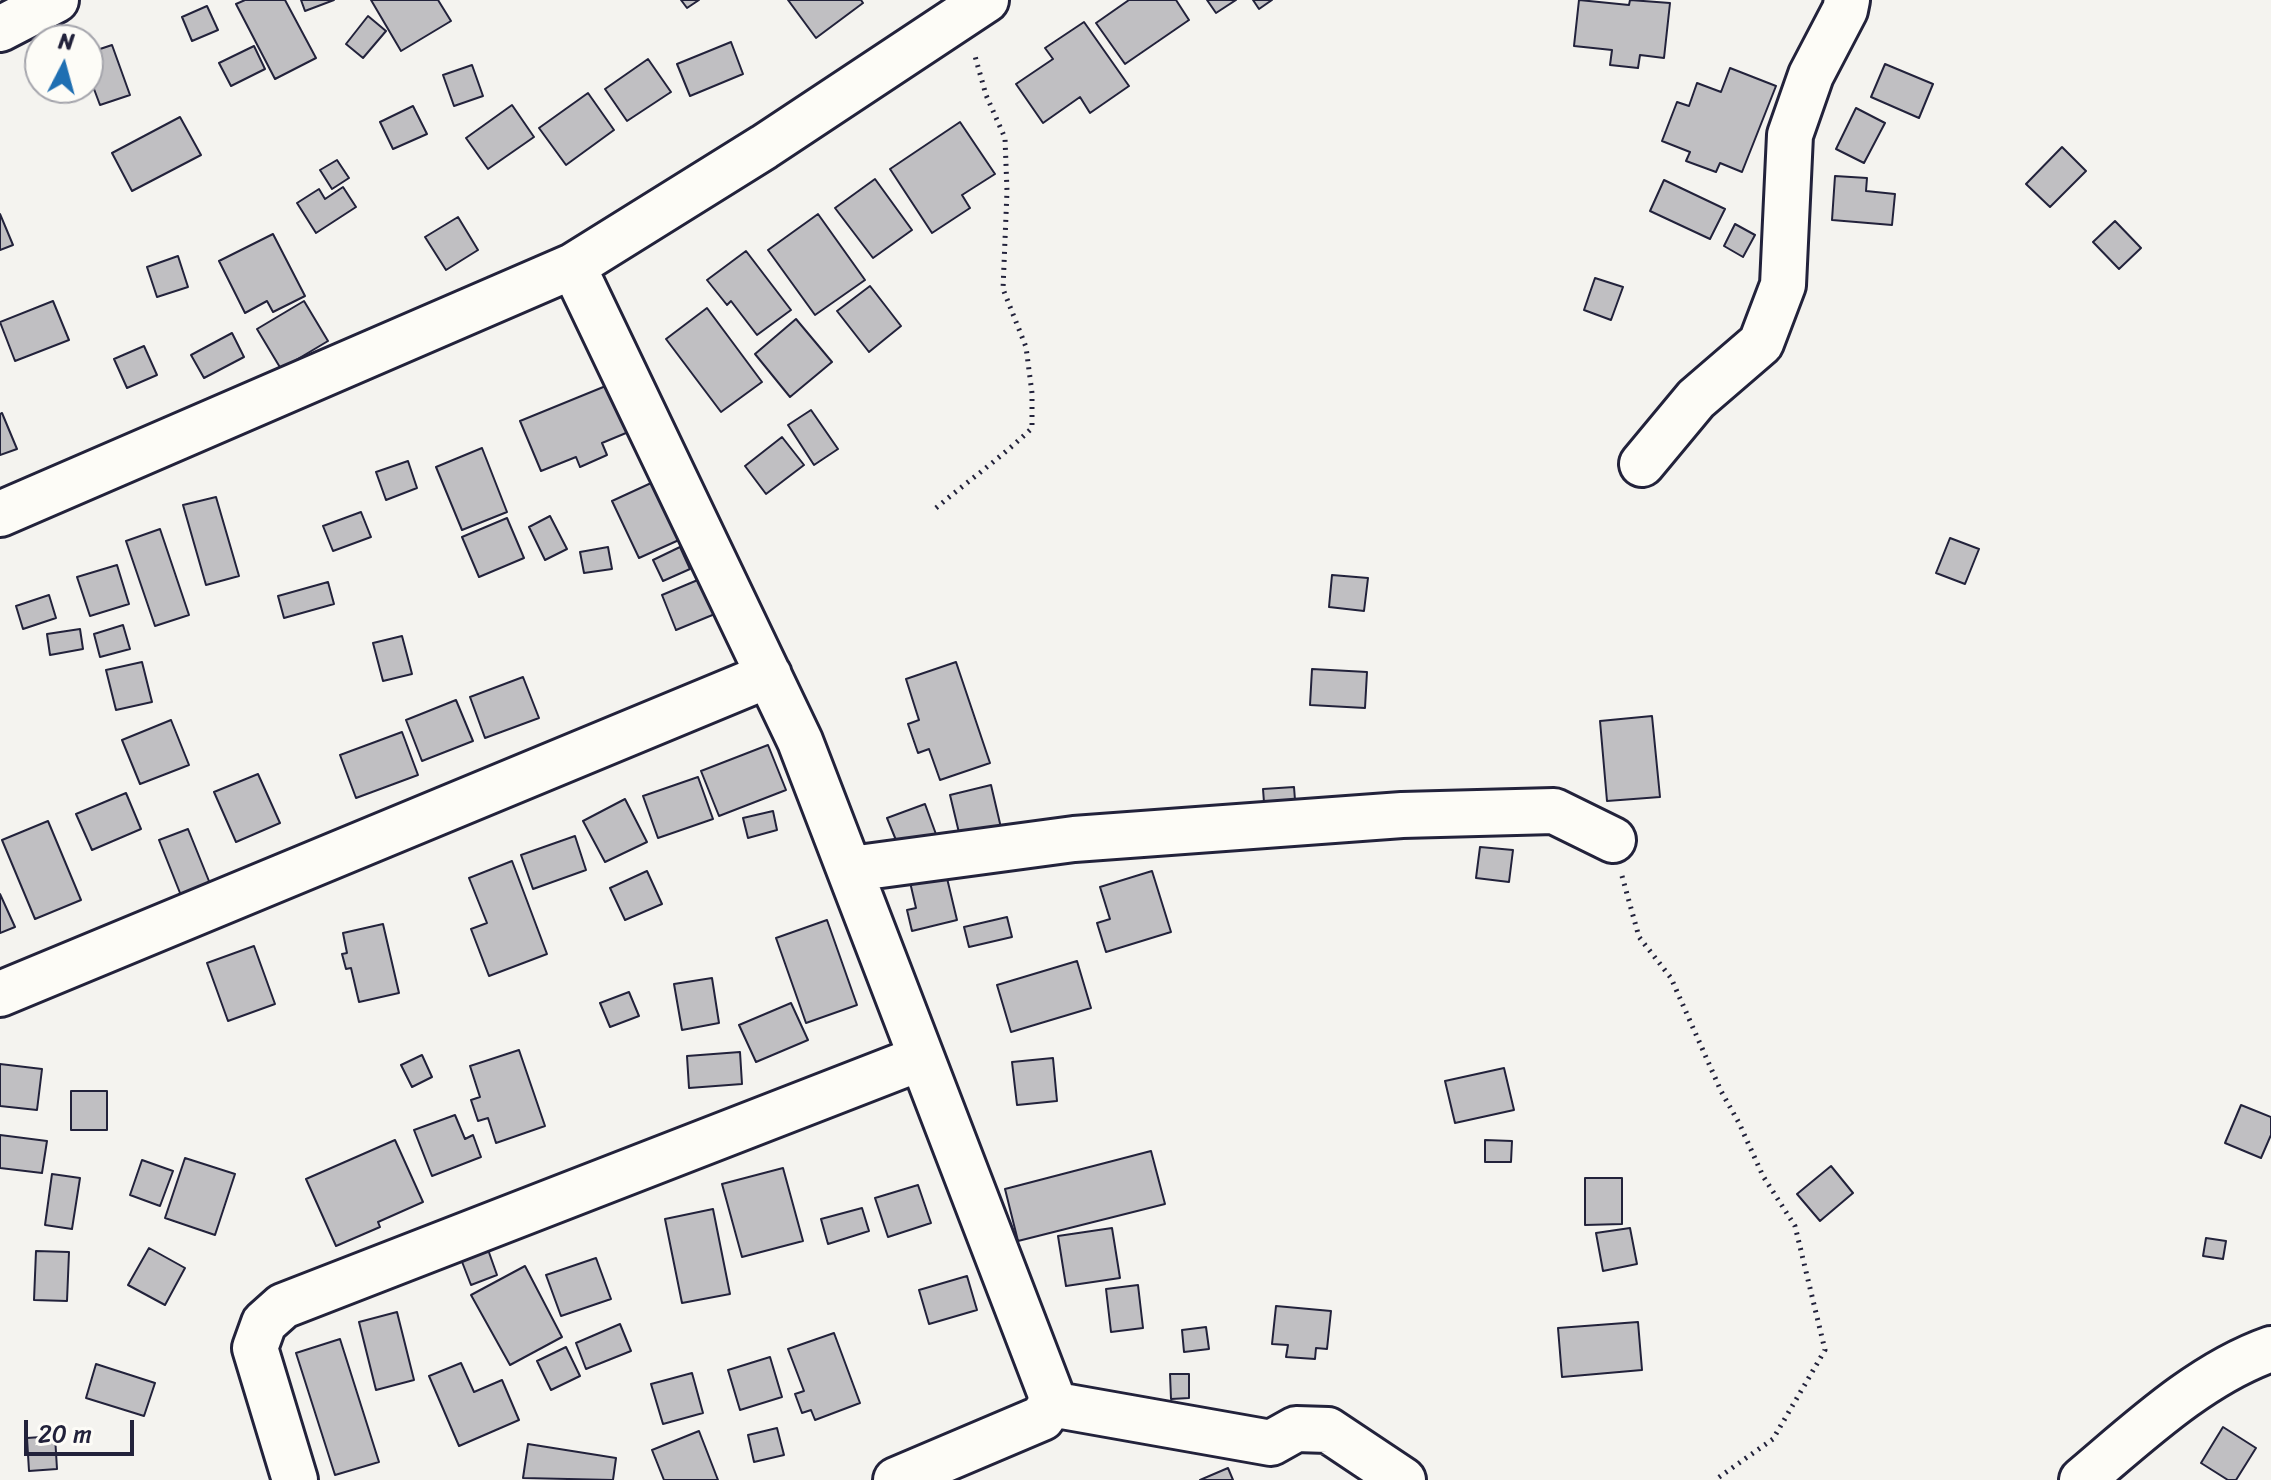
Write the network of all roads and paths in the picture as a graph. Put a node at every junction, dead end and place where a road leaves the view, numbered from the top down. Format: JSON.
{"nodes":[{"id":1,"x":56,"y":0,"type":"edge"},
{"id":2,"x":1847,"y":0,"type":"edge"},
{"id":3,"x":976,"y":8,"type":"edge"},
{"id":4,"x":0,"y":29,"type":"edge"},
{"id":5,"x":573,"y":266,"type":"junction"},
{"id":6,"x":1642,"y":464,"type":"dead end"},
{"id":7,"x":936,"y":508,"type":"dead end"},
{"id":8,"x":0,"y":514,"type":"edge"},
{"id":9,"x":769,"y":675,"type":"junction"},
{"id":10,"x":1613,"y":840,"type":"joint"},
{"id":11,"x":851,"y":869,"type":"junction"},
{"id":12,"x":0,"y":994,"type":"edge"},
{"id":13,"x":921,"y":1058,"type":"junction"},
{"id":14,"x":2271,"y":1349,"type":"edge"},
{"id":15,"x":1051,"y":1404,"type":"junction"},
{"id":16,"x":295,"y":1480,"type":"edge"},
{"id":17,"x":896,"y":1480,"type":"edge"},
{"id":18,"x":1403,"y":1480,"type":"edge"},
{"id":19,"x":1715,"y":1480,"type":"edge"},
{"id":20,"x":2082,"y":1480,"type":"edge"}],
"edges":[{"from":1,"to":4,"type":"street"},
{"from":2,"to":6,"type":"street"},
{"from":3,"to":5,"type":"street"},
{"from":3,"to":7,"type":"path"},
{"from":5,"to":8,"type":"street"},
{"from":5,"to":9,"type":"street"},
{"from":9,"to":11,"type":"street"},
{"from":9,"to":12,"type":"street"},
{"from":10,"to":11,"type":"street"},
{"from":10,"to":19,"type":"path"},
{"from":11,"to":13,"type":"street"},
{"from":13,"to":15,"type":"street"},
{"from":13,"to":16,"type":"street"},
{"from":14,"to":20,"type":"street"},
{"from":15,"to":17,"type":"street"},
{"from":15,"to":18,"type":"street"}]}
